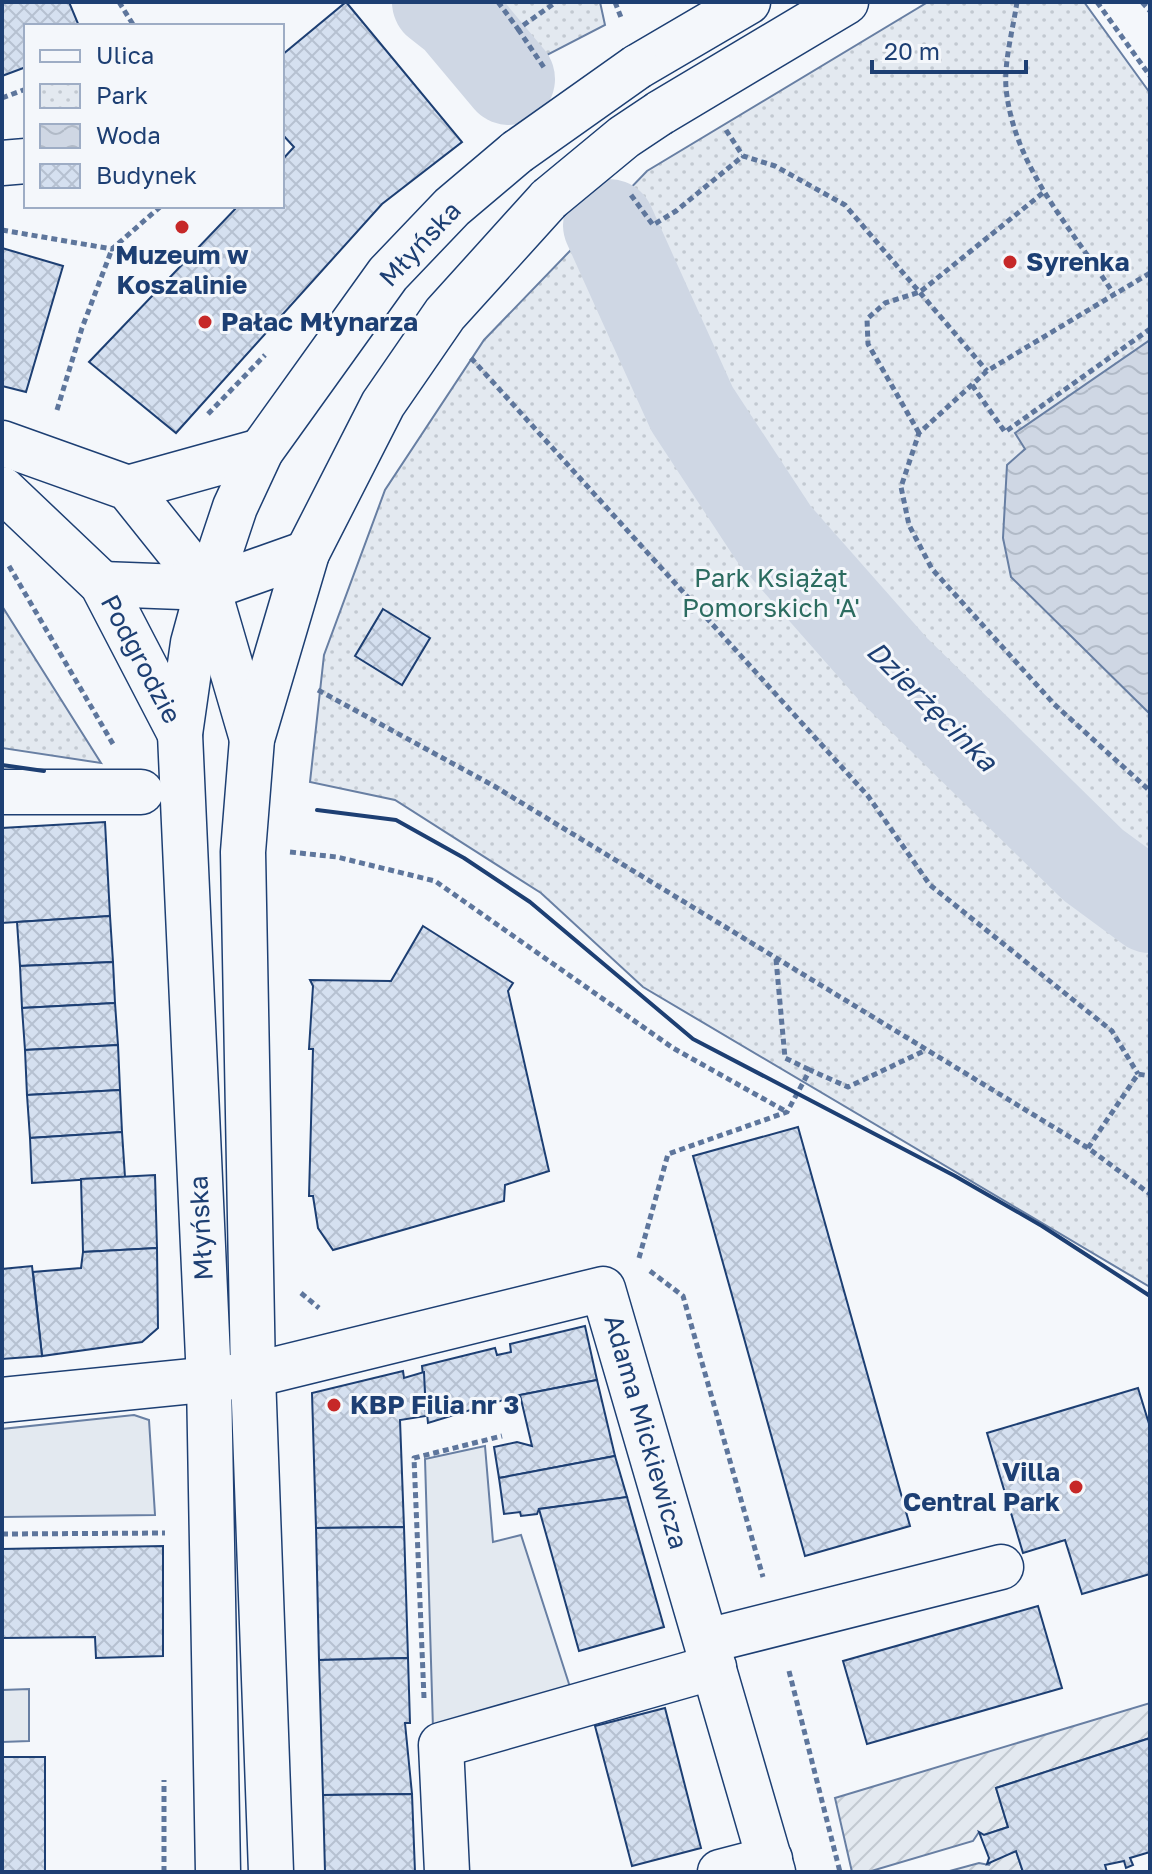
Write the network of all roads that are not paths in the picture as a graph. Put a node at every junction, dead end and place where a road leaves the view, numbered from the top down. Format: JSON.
{"nodes":[{"id":1,"x":748,"y":2,"type":"edge"},
{"id":2,"x":846,"y":2,"type":"edge"},
{"id":3,"x":24,"y":161,"type":"edge"},
{"id":4,"x":2,"y":163,"type":"edge"},
{"id":5,"x":2,"y":443,"type":"edge"},
{"id":6,"x":261,"y":451,"type":"junction"},
{"id":7,"x":128,"y":488,"type":"junction"},
{"id":8,"x":2,"y":489,"type":"edge"},
{"id":9,"x":307,"y":553,"type":"junction"},
{"id":10,"x":102,"y":584,"type":"junction"},
{"id":11,"x":208,"y":588,"type":"junction"},
{"id":12,"x":180,"y":734,"type":"junction"},
{"id":13,"x":252,"y":739,"type":"junction"},
{"id":14,"x":2,"y":792,"type":"edge"},
{"id":15,"x":141,"y":792,"type":"dead end"},
{"id":16,"x":253,"y":1375,"type":"junction"},
{"id":17,"x":209,"y":1380,"type":"junction"},
{"id":18,"x":2,"y":1400,"type":"edge"},
{"id":19,"x":1001,"y":1567,"type":"dead end"},
{"id":20,"x":711,"y":1654,"type":"junction"},
{"id":21,"x":772,"y":1866,"type":"edge"},
{"id":22,"x":218,"y":1872,"type":"edge"},
{"id":23,"x":271,"y":1872,"type":"edge"},
{"id":24,"x":447,"y":1872,"type":"edge"},
{"id":25,"x":720,"y":1872,"type":"edge"}],
"edges":[{"from":1,"to":6,"type":"street","name":"Młyńska","bridge":true},
{"from":2,"to":9,"type":"street","name":"Młyńska","bridge":true},
{"from":3,"to":4,"type":"street"},
{"from":5,"to":7,"type":"street"},
{"from":6,"to":7,"type":"street"},
{"from":6,"to":11,"type":"street","name":"Młyńska"},
{"from":7,"to":11,"type":"street"},
{"from":8,"to":10,"type":"street","name":"Podgrodzie"},
{"from":9,"to":11,"type":"street"},
{"from":9,"to":13,"type":"street","name":"Młyńska"},
{"from":10,"to":11,"type":"street","name":"Podgrodzie"},
{"from":10,"to":12,"type":"street","name":"Podgrodzie"},
{"from":11,"to":12,"type":"street","name":"Młyńska"},
{"from":11,"to":13,"type":"street","name":"Młyńska"},
{"from":12,"to":17,"type":"street","name":"Młyńska"},
{"from":13,"to":16,"type":"street","name":"Młyńska"},
{"from":14,"to":15,"type":"street"},
{"from":16,"to":17,"type":"street","name":"Adama Mickiewicza"},
{"from":16,"to":20,"type":"street","name":"Adama Mickiewicza"},
{"from":16,"to":23,"type":"street","name":"Młyńska"},
{"from":17,"to":18,"type":"street","name":"Adama Mickiewicza"},
{"from":17,"to":22,"type":"street","name":"Młyńska"},
{"from":19,"to":20,"type":"street"},
{"from":20,"to":21,"type":"street","name":"Adama Mickiewicza"},
{"from":20,"to":24,"type":"street"},
{"from":21,"to":25,"type":"street"}]}
